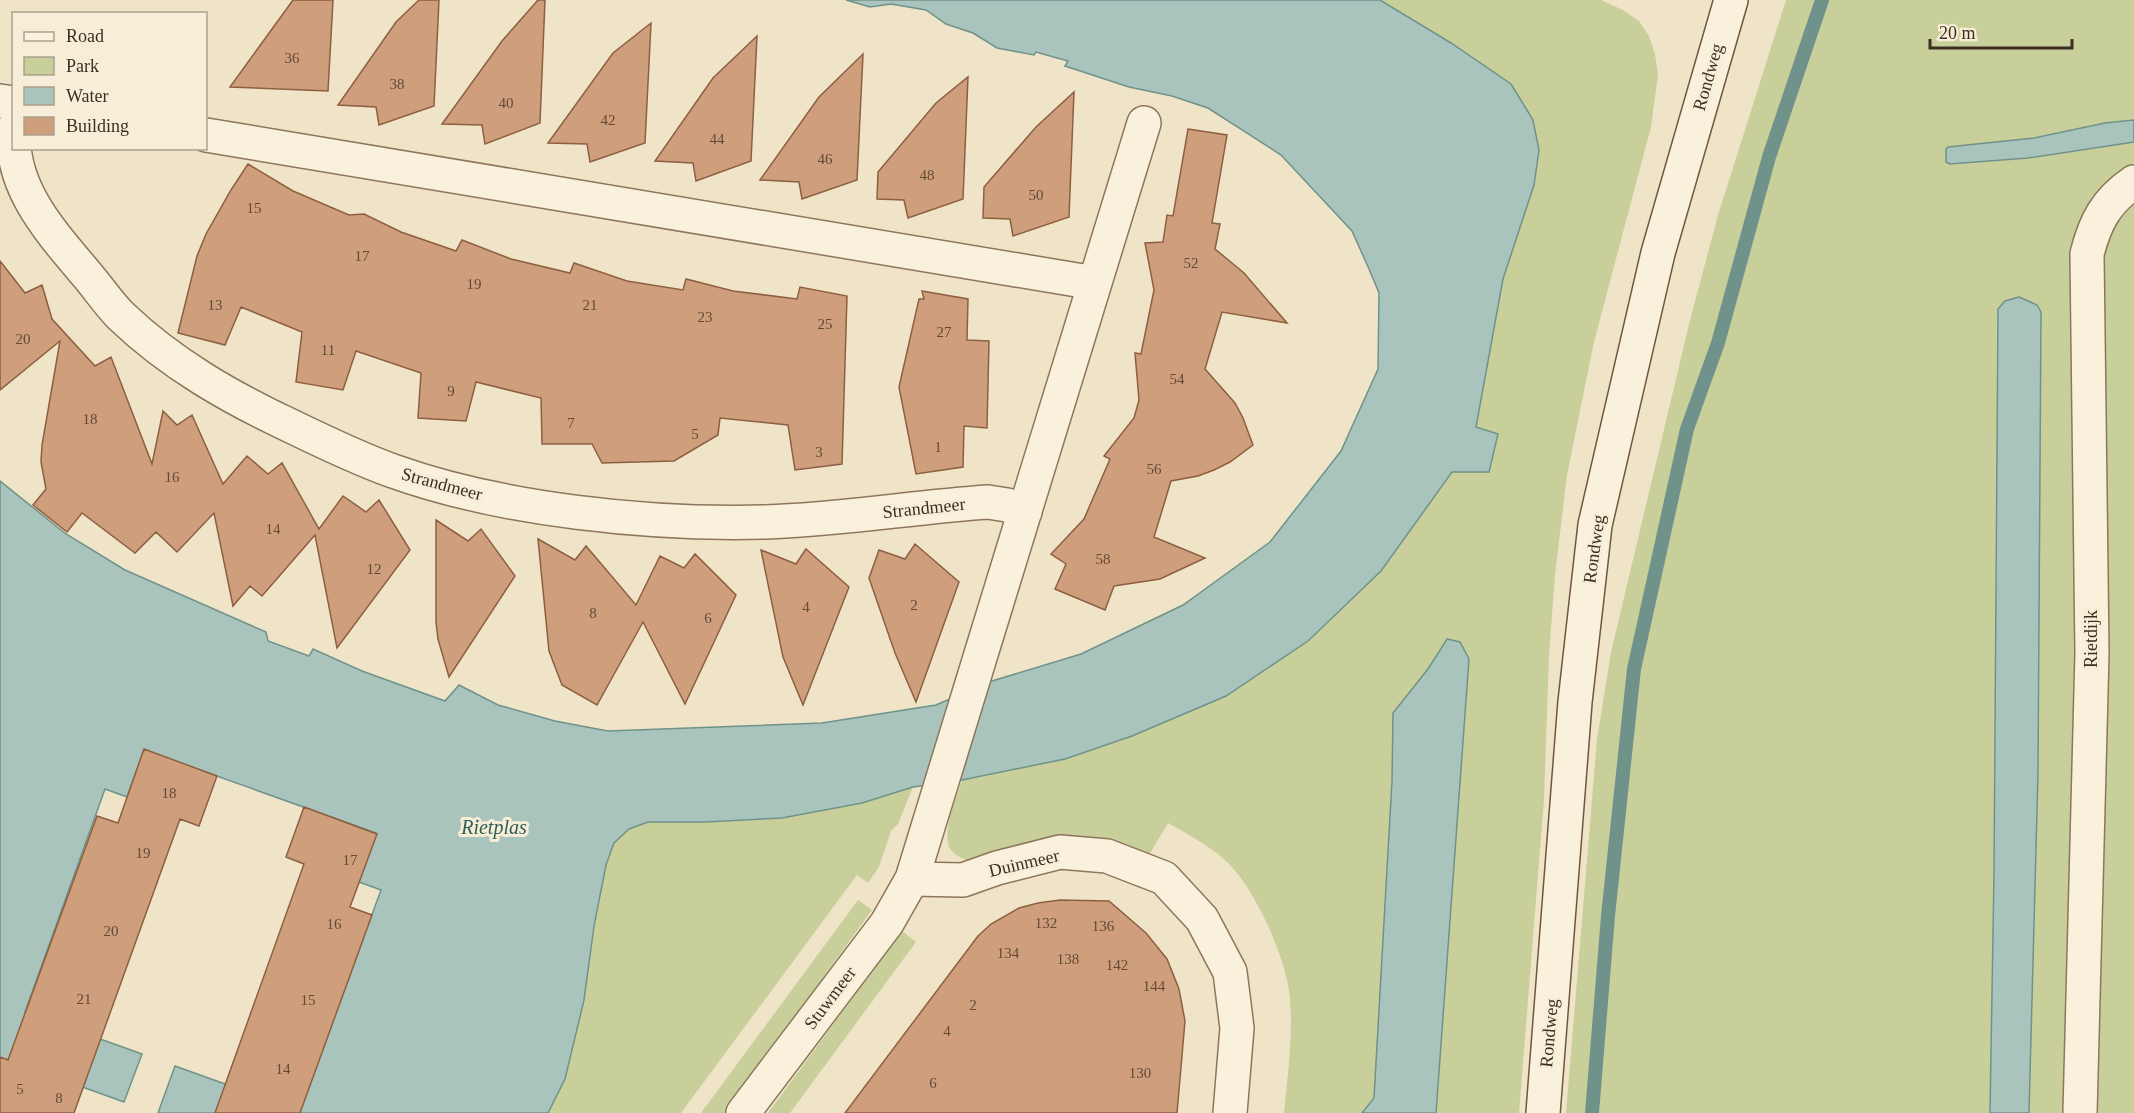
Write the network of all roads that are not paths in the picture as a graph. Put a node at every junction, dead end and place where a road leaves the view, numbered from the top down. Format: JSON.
{"nodes":[{"id":1,"x":1728,"y":1,"type":"edge"},
{"id":2,"x":1144,"y":123,"type":"dead end"},
{"id":3,"x":207,"y":135,"type":"edge"},
{"id":4,"x":13,"y":150,"type":"edge"},
{"id":5,"x":2134,"y":182,"type":"edge"},
{"id":6,"x":1095,"y":283,"type":"junction"},
{"id":7,"x":1025,"y":512,"type":"junction"},
{"id":8,"x":912,"y":879,"type":"junction"},
{"id":9,"x":743,"y":1113,"type":"edge"},
{"id":10,"x":1230,"y":1113,"type":"edge"},
{"id":11,"x":1543,"y":1113,"type":"edge"},
{"id":12,"x":2080,"y":1113,"type":"edge"}],
"edges":[{"from":1,"to":11,"type":"street","name":"Rondweg"},
{"from":2,"to":6,"type":"street"},
{"from":3,"to":6,"type":"street"},
{"from":4,"to":7,"type":"street","name":"Strandmeer"},
{"from":5,"to":12,"type":"street","name":"Rietdijk"},
{"from":6,"to":7,"type":"street"},
{"from":7,"to":8,"type":"street"},
{"from":8,"to":9,"type":"street","name":"Stuwmeer"},
{"from":8,"to":10,"type":"street","name":"Duinmeer"}]}
